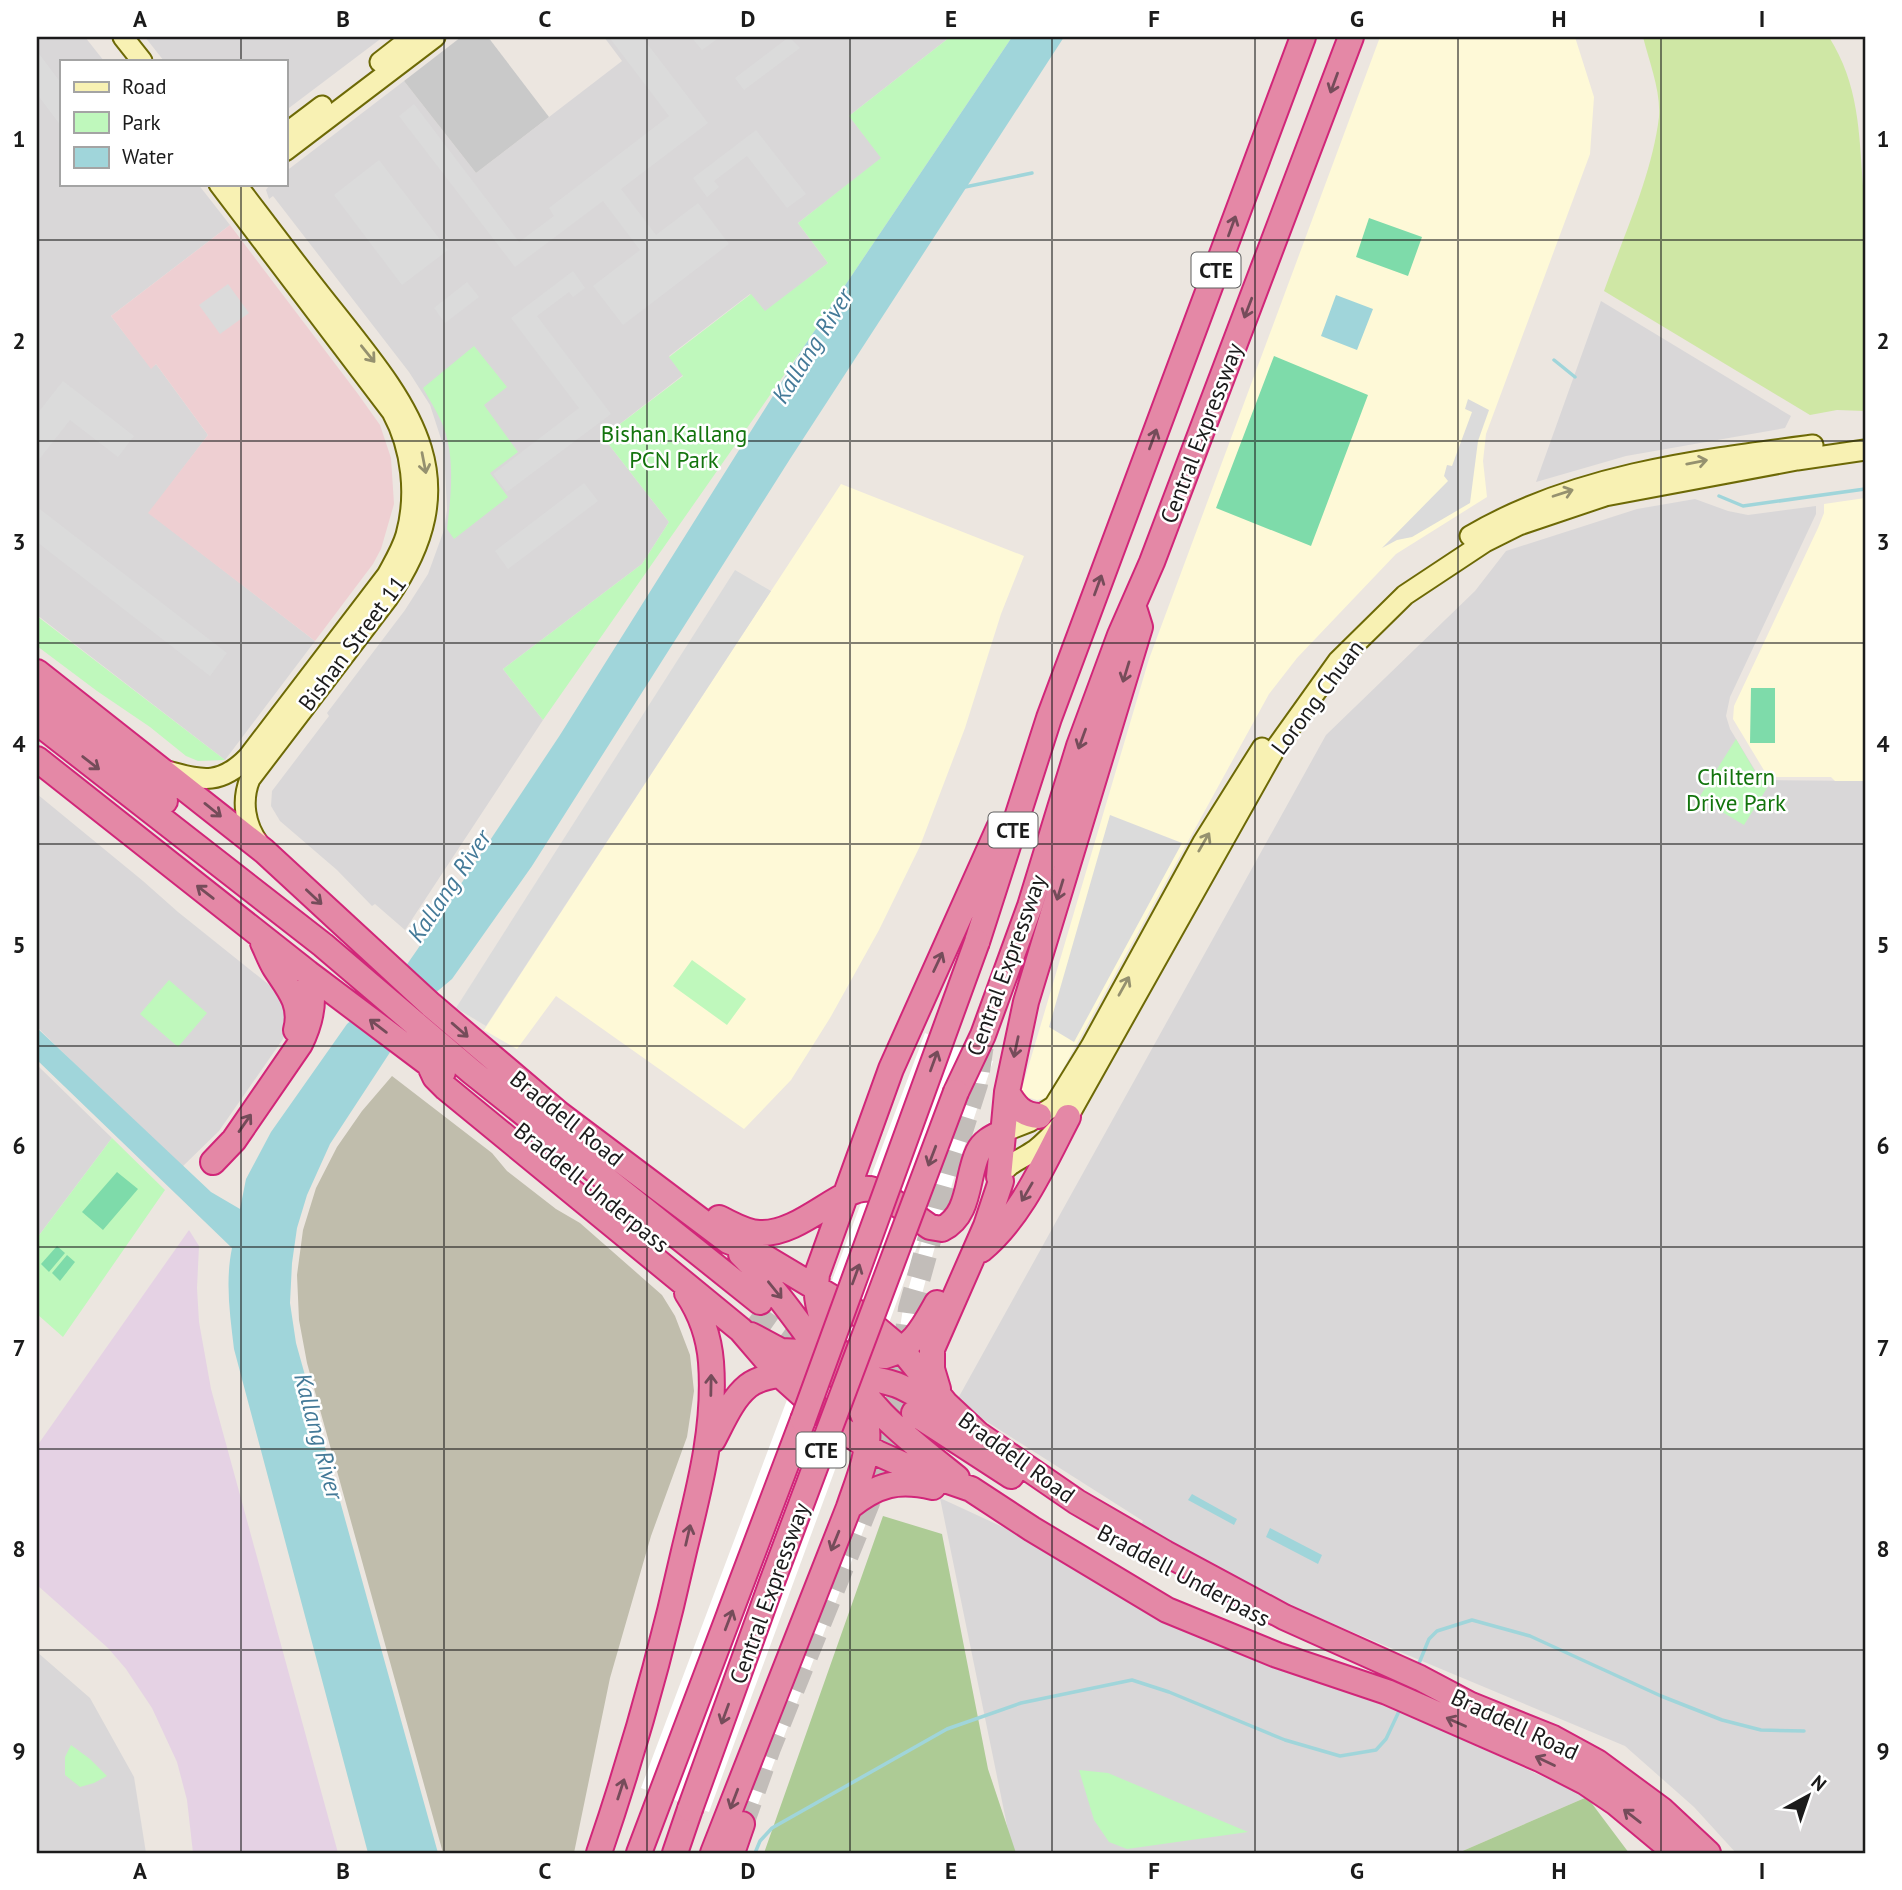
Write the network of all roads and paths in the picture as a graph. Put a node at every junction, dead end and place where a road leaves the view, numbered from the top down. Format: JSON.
{"nodes":[{"id":1,"x":107,"y":37,"type":"edge"},
{"id":2,"x":123,"y":37,"type":"edge"},
{"id":3,"x":412,"y":37,"type":"edge"},
{"id":4,"x":435,"y":37,"type":"edge"},
{"id":5,"x":1303,"y":37,"type":"edge"},
{"id":6,"x":1351,"y":37,"type":"edge"},
{"id":7,"x":124,"y":60,"type":"edge"},
{"id":8,"x":141,"y":60,"type":"edge"},
{"id":9,"x":287,"y":132,"type":"edge"},
{"id":10,"x":287,"y":149,"type":"edge"},
{"id":11,"x":229,"y":186,"type":"edge"},
{"id":12,"x":1865,"y":438,"type":"edge"},
{"id":13,"x":1865,"y":450,"type":"edge"},
{"id":14,"x":1134,"y":607,"type":"junction"},
{"id":15,"x":37,"y":672,"type":"edge"},
{"id":16,"x":37,"y":695,"type":"edge"},
{"id":17,"x":1049,"y":718,"type":"junction"},
{"id":18,"x":82,"y":719,"type":"junction"},
{"id":19,"x":37,"y":722,"type":"edge"},
{"id":20,"x":37,"y":759,"type":"edge"},
{"id":21,"x":162,"y":770,"type":"junction"},
{"id":22,"x":264,"y":851,"type":"junction"},
{"id":23,"x":259,"y":935,"type":"junction"},
{"id":24,"x":323,"y":945,"type":"junction"},
{"id":25,"x":308,"y":973,"type":"junction"},
{"id":26,"x":410,"y":1034,"type":"junction"},
{"id":27,"x":429,"y":1064,"type":"junction"},
{"id":28,"x":274,"y":1082,"type":"junction"},
{"id":29,"x":1007,"y":1092,"type":"junction"},
{"id":30,"x":1039,"y":1116,"type":"junction"},
{"id":31,"x":1068,"y":1117,"type":"junction"},
{"id":32,"x":1003,"y":1132,"type":"junction"},
{"id":33,"x":214,"y":1162,"type":"dead end"},
{"id":34,"x":999,"y":1177,"type":"junction"},
{"id":35,"x":664,"y":1193,"type":"junction"},
{"id":36,"x":845,"y":1195,"type":"junction"},
{"id":37,"x":728,"y":1241,"type":"junction"},
{"id":38,"x":972,"y":1258,"type":"junction"},
{"id":39,"x":656,"y":1260,"type":"junction"},
{"id":40,"x":816,"y":1286,"type":"junction"},
{"id":41,"x":751,"y":1315,"type":"junction"},
{"id":42,"x":902,"y":1350,"type":"junction"},
{"id":43,"x":837,"y":1365,"type":"junction"},
{"id":44,"x":778,"y":1373,"type":"junction"},
{"id":45,"x":895,"y":1385,"type":"junction"},
{"id":46,"x":946,"y":1405,"type":"junction"},
{"id":47,"x":881,"y":1415,"type":"junction"},
{"id":48,"x":910,"y":1418,"type":"dead end"},
{"id":49,"x":978,"y":1434,"type":"junction"},
{"id":50,"x":866,"y":1447,"type":"junction"},
{"id":51,"x":706,"y":1453,"type":"junction"},
{"id":52,"x":971,"y":1489,"type":"junction"},
{"id":53,"x":849,"y":1507,"type":"junction"},
{"id":54,"x":998,"y":1507,"type":"junction"},
{"id":55,"x":1407,"y":1687,"type":"junction"},
{"id":56,"x":1471,"y":1705,"type":"joint"},
{"id":57,"x":743,"y":1824,"type":"tunnel mouth"},
{"id":58,"x":599,"y":1853,"type":"edge"},
{"id":59,"x":639,"y":1853,"type":"edge"},
{"id":60,"x":675,"y":1853,"type":"edge"},
{"id":61,"x":713,"y":1853,"type":"edge"},
{"id":62,"x":732,"y":1853,"type":"edge"},
{"id":63,"x":1676,"y":1853,"type":"edge"},
{"id":64,"x":1708,"y":1853,"type":"edge"}],
"edges":[{"from":1,"to":7,"type":"main road"},
{"from":2,"to":8,"type":"main road"},
{"from":3,"to":9,"type":"main road"},
{"from":4,"to":10,"type":"main road"},
{"from":17,"to":5,"type":"highway","name":"Central Expressway","number":"CTE","one_way":true},
{"from":6,"to":14,"type":"highway","name":"Central Expressway","number":"CTE","one_way":true},
{"from":11,"to":21,"type":"main road","name":"Bishan Street 11"},
{"from":11,"to":22,"type":"main road","name":"Bishan Street 11","one_way":true},
{"from":30,"to":12,"type":"main road","name":"Lorong Chuan","one_way":true},
{"from":13,"to":31,"type":"main road","name":"Lorong Chuan"},
{"from":14,"to":29,"type":"highway","one_way":true},
{"from":14,"to":60,"type":"highway","name":"Central Expressway","number":"CTE","one_way":true,"bridge":true},
{"from":15,"to":18,"type":"highway"},
{"from":16,"to":18,"type":"highway"},
{"from":36,"to":17,"type":"highway","one_way":true},
{"from":59,"to":17,"type":"highway","name":"Central Expressway","number":"CTE","one_way":true,"bridge":true},
{"from":18,"to":21,"type":"highway","name":"Braddell Road"},
{"from":18,"to":24,"type":"highway"},
{"from":19,"to":24,"type":"highway","one_way":true},
{"from":23,"to":20,"type":"highway","one_way":true},
{"from":21,"to":22,"type":"highway","name":"Braddell Road","one_way":true},
{"from":22,"to":35,"type":"highway","name":"Braddell Road","one_way":true},
{"from":23,"to":25,"type":"highway"},
{"from":23,"to":28,"type":"highway"},
{"from":24,"to":26,"type":"highway","name":"Braddell Underpass"},
{"from":26,"to":25,"type":"highway","one_way":true},
{"from":25,"to":28,"type":"highway"},
{"from":26,"to":27,"type":"highway"},
{"from":26,"to":41,"type":"highway","name":"Braddell Underpass"},
{"from":27,"to":39,"type":"highway","name":"Braddell Road"},
{"from":27,"to":41,"type":"highway","name":"Braddell Underpass"},
{"from":33,"to":28,"type":"highway","one_way":true},
{"from":29,"to":30,"type":"highway"},
{"from":29,"to":32,"type":"highway"},
{"from":30,"to":32,"type":"main road","name":"Lorong Chuan"},
{"from":31,"to":34,"type":"main road","name":"Lorong Chuan"},
{"from":31,"to":38,"type":"highway","one_way":true},
{"from":32,"to":34,"type":"highway"},
{"from":32,"to":36,"type":"highway"},
{"from":34,"to":38,"type":"highway"},
{"from":34,"to":42,"type":"highway"},
{"from":35,"to":36,"type":"highway"},
{"from":35,"to":37,"type":"highway","name":"Braddell Road"},
{"from":36,"to":40,"type":"highway"},
{"from":37,"to":40,"type":"highway","name":"Braddell Road"},
{"from":37,"to":43,"type":"highway","one_way":true},
{"from":38,"to":46,"type":"highway"},
{"from":39,"to":41,"type":"highway","name":"Braddell Road"},
{"from":51,"to":39,"type":"highway","one_way":true},
{"from":40,"to":42,"type":"highway","name":"Braddell Road"},
{"from":40,"to":43,"type":"highway"},
{"from":41,"to":43,"type":"highway"},
{"from":41,"to":44,"type":"highway","name":"Braddell Road"},
{"from":42,"to":43,"type":"highway"},
{"from":42,"to":46,"type":"highway","name":"Braddell Road"},
{"from":43,"to":44,"type":"highway"},
{"from":43,"to":45,"type":"highway"},
{"from":43,"to":47,"type":"highway"},
{"from":43,"to":50,"type":"highway"},
{"from":44,"to":50,"type":"highway","name":"Braddell Road"},
{"from":44,"to":51,"type":"highway"},
{"from":45,"to":47,"type":"highway"},
{"from":45,"to":49,"type":"highway"},
{"from":46,"to":49,"type":"highway","name":"Braddell Road"},
{"from":47,"to":52,"type":"highway"},
{"from":48,"to":55,"type":"highway","name":"Braddell Underpass"},
{"from":49,"to":55,"type":"highway","name":"Braddell Road"},
{"from":50,"to":52,"type":"highway","name":"Braddell Road"},
{"from":50,"to":53,"type":"highway"},
{"from":58,"to":51,"type":"highway","one_way":true},
{"from":52,"to":54,"type":"highway","name":"Braddell Road"},
{"from":53,"to":54,"type":"highway"},
{"from":53,"to":61,"type":"highway","one_way":true},
{"from":54,"to":55,"type":"highway","name":"Braddell Road"},
{"from":55,"to":56,"type":"highway","name":"Braddell Underpass"},
{"from":63,"to":55,"type":"highway","name":"Braddell Road","one_way":true},
{"from":56,"to":64,"type":"highway","name":"Braddell Road"},
{"from":57,"to":62,"type":"highway"}]}
